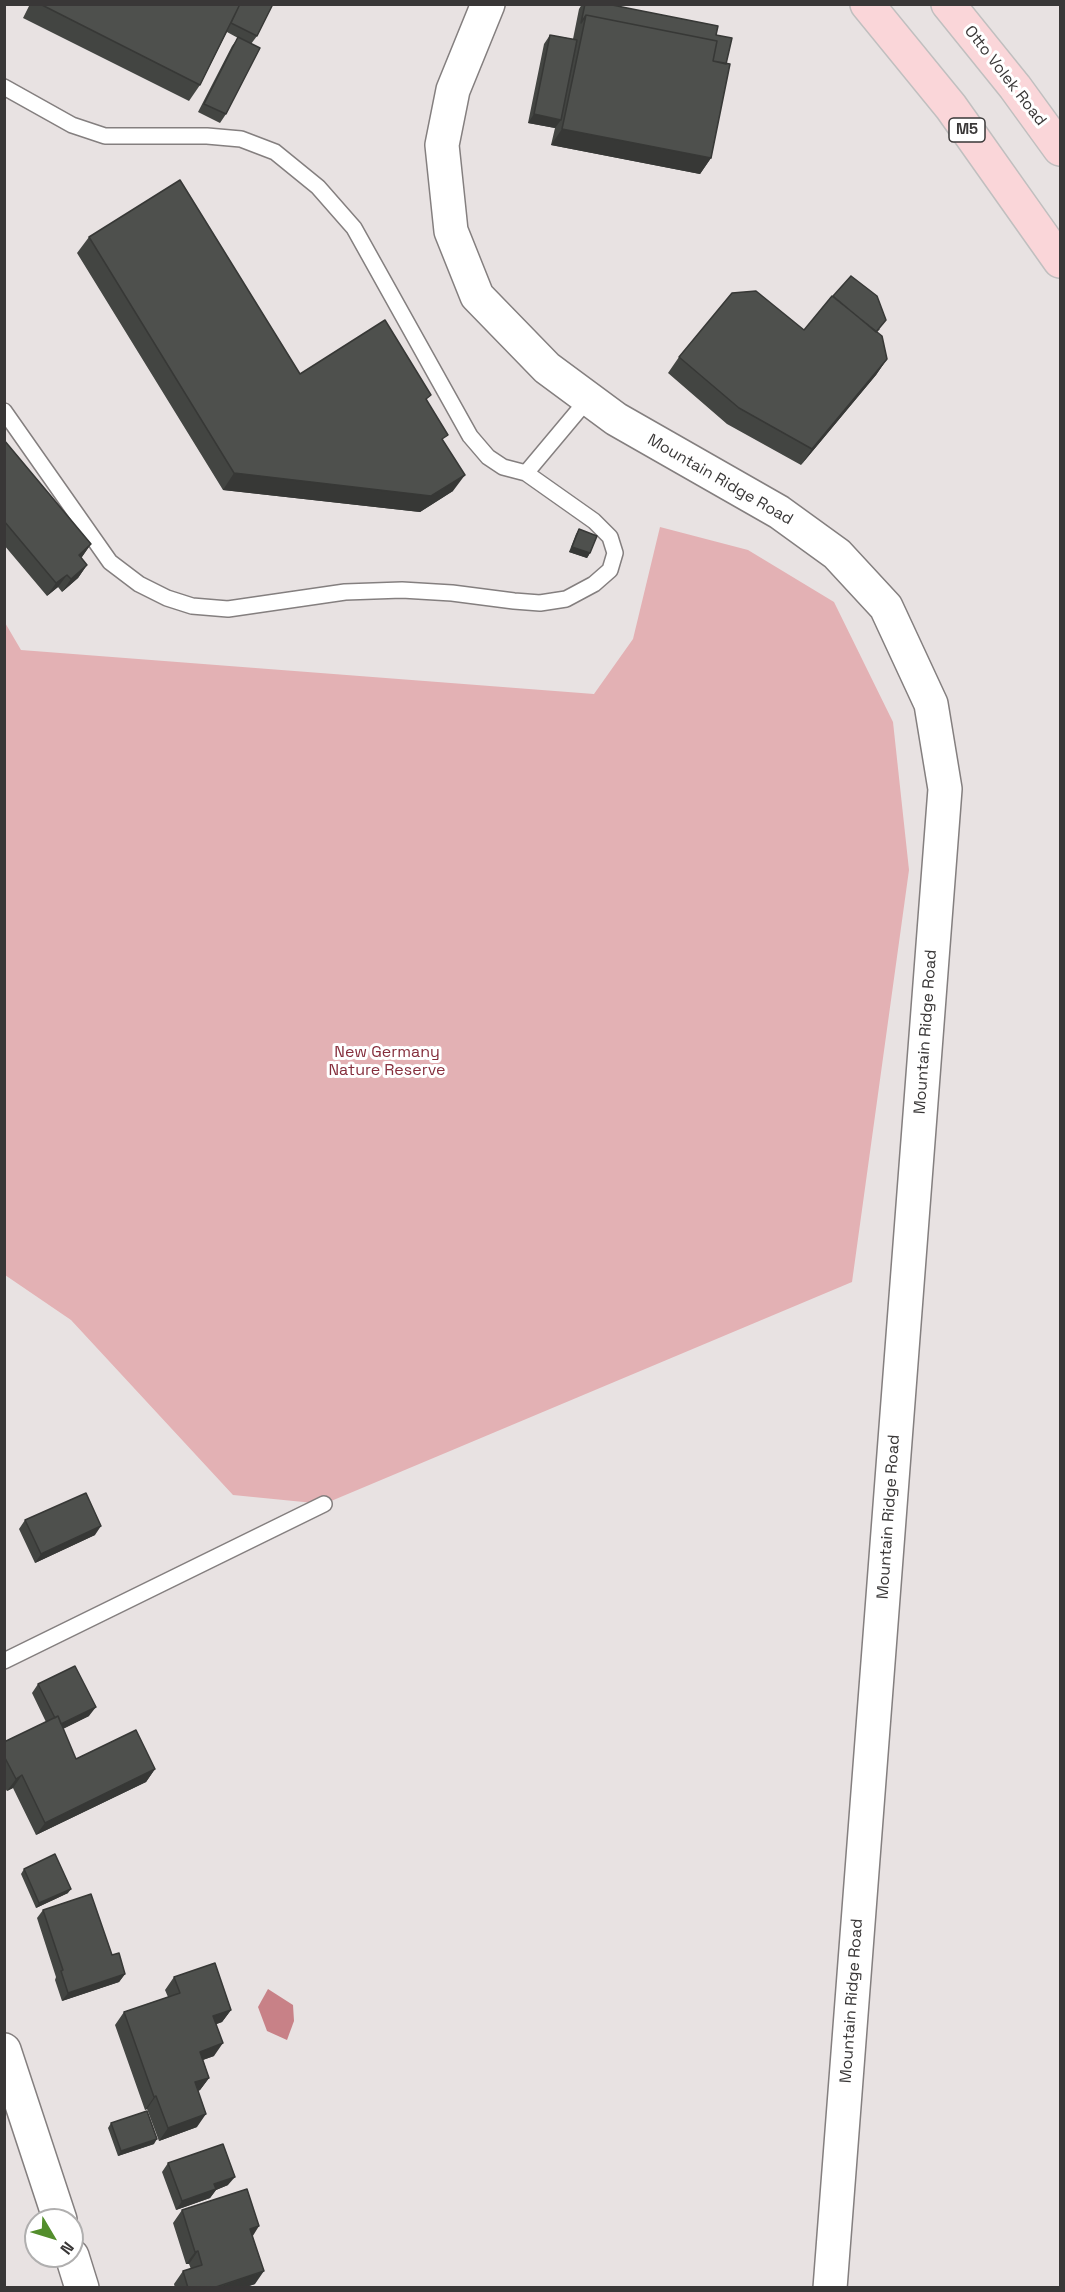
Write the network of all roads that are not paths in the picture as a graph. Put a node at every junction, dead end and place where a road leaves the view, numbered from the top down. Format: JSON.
{"nodes":[{"id":1,"x":488,"y":4,"type":"edge"},
{"id":2,"x":867,"y":4,"type":"edge"},
{"id":3,"x":948,"y":4,"type":"edge"},
{"id":4,"x":4,"y":87,"type":"edge"},
{"id":5,"x":1060,"y":149,"type":"edge"},
{"id":6,"x":1060,"y":261,"type":"edge"},
{"id":7,"x":588,"y":399,"type":"junction"},
{"id":8,"x":4,"y":411,"type":"edge"},
{"id":9,"x":526,"y":473,"type":"junction"},
{"id":10,"x":324,"y":1504,"type":"dead end"},
{"id":11,"x":4,"y":1661,"type":"edge"},
{"id":12,"x":4,"y":2050,"type":"edge"},
{"id":13,"x":56,"y":2208,"type":"edge"},
{"id":14,"x":76,"y":2268,"type":"edge"},
{"id":15,"x":82,"y":2288,"type":"edge"},
{"id":16,"x":830,"y":2288,"type":"edge"}],
"edges":[{"from":1,"to":7,"type":"street","name":"Mountain Ridge Road"},
{"from":2,"to":6,"type":"main road","number":"M5"},
{"from":3,"to":5,"type":"main road","name":"Otto Volek Road"},
{"from":4,"to":9,"type":"lane"},
{"from":7,"to":9,"type":"lane"},
{"from":7,"to":16,"type":"street","name":"Mountain Ridge Road"},
{"from":8,"to":9,"type":"lane"},
{"from":10,"to":11,"type":"lane"},
{"from":12,"to":13,"type":"street"},
{"from":14,"to":15,"type":"street"}]}
